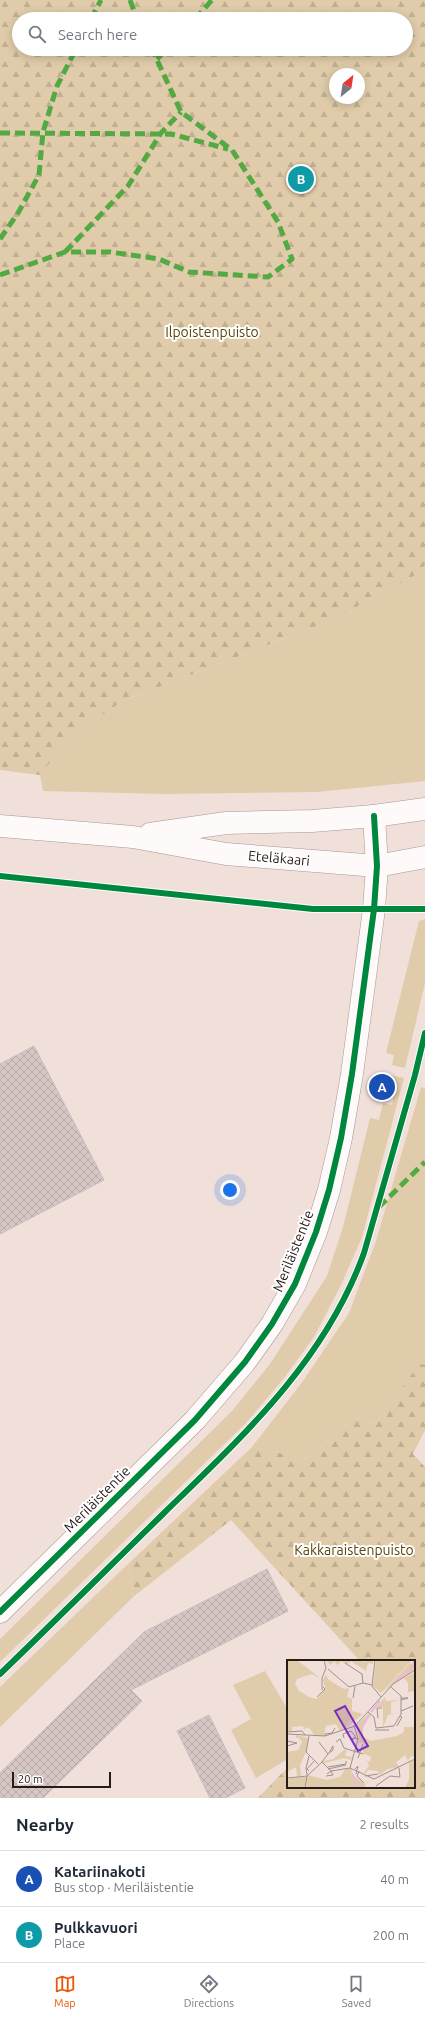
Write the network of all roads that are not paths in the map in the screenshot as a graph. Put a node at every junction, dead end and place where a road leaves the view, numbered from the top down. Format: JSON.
{"nodes":[{"id":1,"x":425,"y":809,"type":"edge"},
{"id":2,"x":374,"y":816,"type":"junction"},
{"id":3,"x":0,"y":826,"type":"edge"},
{"id":4,"x":133,"y":837,"type":"junction"},
{"id":5,"x":425,"y":857,"type":"edge"},
{"id":6,"x":376,"y":866,"type":"junction"},
{"id":7,"x":0,"y":1612,"type":"edge"}],
"edges":[{"from":1,"to":2,"type":"street","name":"Eteläkaari"},
{"from":2,"to":4,"type":"street","name":"Eteläkaari"},
{"from":2,"to":6,"type":"street","name":"Meriläistentie"},
{"from":3,"to":4,"type":"street","name":"Eteläkaari"},
{"from":4,"to":6,"type":"street","name":"Eteläkaari"},
{"from":5,"to":6,"type":"street","name":"Eteläkaari"},
{"from":6,"to":7,"type":"street","name":"Meriläistentie"}]}
